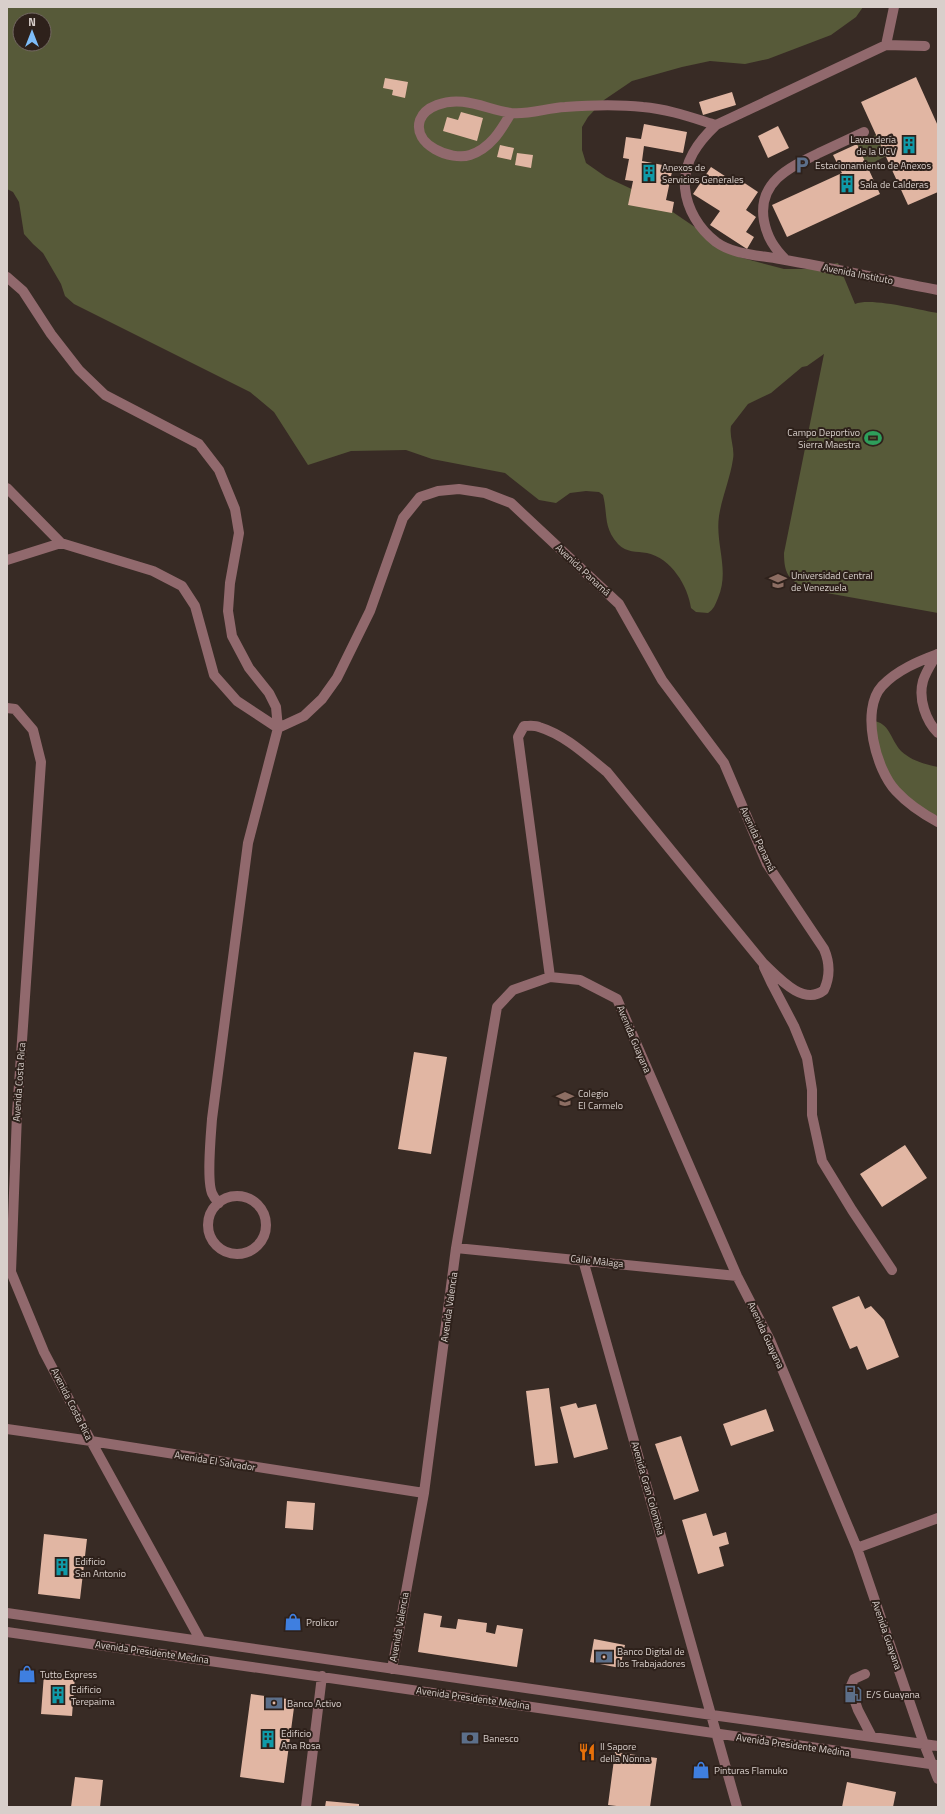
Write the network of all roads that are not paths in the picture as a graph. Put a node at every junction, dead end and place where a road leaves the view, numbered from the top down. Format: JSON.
{"nodes":[{"id":1,"x":894,"y":7,"type":"edge"},
{"id":2,"x":886,"y":45,"type":"junction"},
{"id":3,"x":925,"y":46,"type":"dead end"},
{"id":4,"x":511,"y":113,"type":"junction"},
{"id":5,"x":716,"y":125,"type":"junction"},
{"id":6,"x":864,"y":132,"type":"dead end"},
{"id":7,"x":783,"y":260,"type":"junction"},
{"id":8,"x":7,"y":278,"type":"edge"},
{"id":9,"x":938,"y":290,"type":"edge"},
{"id":10,"x":7,"y":488,"type":"edge"},
{"id":11,"x":61,"y":542,"type":"junction"},
{"id":12,"x":7,"y":560,"type":"edge"},
{"id":13,"x":938,"y":654,"type":"edge"},
{"id":14,"x":7,"y":708,"type":"edge"},
{"id":15,"x":278,"y":728,"type":"junction"},
{"id":16,"x":938,"y":733,"type":"edge"},
{"id":17,"x":938,"y":822,"type":"edge"},
{"id":18,"x":763,"y":963,"type":"junction"},
{"id":19,"x":550,"y":977,"type":"junction"},
{"id":20,"x":12,"y":1113,"type":"edge"},
{"id":21,"x":219,"y":1202,"type":"junction"},
{"id":22,"x":456,"y":1248,"type":"junction"},
{"id":23,"x":583,"y":1260,"type":"junction"},
{"id":24,"x":892,"y":1270,"type":"dead end"},
{"id":25,"x":9,"y":1272,"type":"edge"},
{"id":26,"x":737,"y":1276,"type":"junction"},
{"id":27,"x":7,"y":1429,"type":"edge"},
{"id":28,"x":91,"y":1441,"type":"junction"},
{"id":29,"x":424,"y":1493,"type":"junction"},
{"id":30,"x":938,"y":1518,"type":"edge"},
{"id":31,"x":856,"y":1548,"type":"junction"},
{"id":32,"x":7,"y":1613,"type":"edge"},
{"id":33,"x":7,"y":1632,"type":"edge"},
{"id":34,"x":201,"y":1641,"type":"junction"},
{"id":35,"x":392,"y":1669,"type":"junction"},
{"id":36,"x":864,"y":1674,"type":"dead end"},
{"id":37,"x":322,"y":1676,"type":"junction"},
{"id":38,"x":712,"y":1715,"type":"junction"},
{"id":39,"x":716,"y":1734,"type":"junction"},
{"id":40,"x":872,"y":1737,"type":"junction"},
{"id":41,"x":924,"y":1744,"type":"junction"},
{"id":42,"x":938,"y":1746,"type":"edge"},
{"id":43,"x":935,"y":1765,"type":"edge"},
{"id":44,"x":938,"y":1779,"type":"edge"},
{"id":45,"x":306,"y":1807,"type":"edge"},
{"id":46,"x":737,"y":1807,"type":"edge"}],
"edges":[{"from":1,"to":2,"type":"street"},
{"from":2,"to":3,"type":"street"},
{"from":2,"to":5,"type":"street"},
{"from":4,"to":4,"type":"street"},
{"from":4,"to":5,"type":"street"},
{"from":5,"to":7,"type":"street","name":"Avenida Instituto"},
{"from":6,"to":7,"type":"street"},
{"from":7,"to":9,"type":"street","name":"Avenida Instituto"},
{"from":8,"to":15,"type":"street"},
{"from":10,"to":11,"type":"street"},
{"from":11,"to":12,"type":"street"},
{"from":11,"to":15,"type":"street"},
{"from":13,"to":16,"type":"street"},
{"from":13,"to":17,"type":"street"},
{"from":14,"to":20,"type":"street","name":"Avenida Costa Rica"},
{"from":15,"to":18,"type":"street","name":"Avenida Panamá"},
{"from":15,"to":21,"type":"street"},
{"from":18,"to":19,"type":"street","name":"Avenida Panamá"},
{"from":18,"to":24,"type":"street"},
{"from":19,"to":22,"type":"street","name":"Avenida Valencia"},
{"from":19,"to":26,"type":"street","name":"Avenida Guayana"},
{"from":20,"to":25,"type":"street","name":"Avenida Costa Rica"},
{"from":21,"to":21,"type":"street"},
{"from":22,"to":23,"type":"street","name":"Calle Málaga"},
{"from":22,"to":29,"type":"street","name":"Avenida Valencia"},
{"from":23,"to":26,"type":"street","name":"Calle Málaga"},
{"from":23,"to":38,"type":"street","name":"Avenida Gran Colombia"},
{"from":25,"to":28,"type":"street","name":"Avenida Costa Rica"},
{"from":26,"to":31,"type":"street","name":"Avenida Guayana"},
{"from":27,"to":28,"type":"street","name":"Avenida El Salvador"},
{"from":28,"to":29,"type":"street","name":"Avenida El Salvador"},
{"from":28,"to":34,"type":"street","name":"Avenida Costa Rica"},
{"from":29,"to":35,"type":"street","name":"Avenida Valencia"},
{"from":30,"to":31,"type":"street"},
{"from":31,"to":41,"type":"street","name":"Avenida Guayana"},
{"from":32,"to":34,"type":"street","name":"Avenida Presidente Medina"},
{"from":33,"to":37,"type":"street","name":"Avenida Presidente Medina"},
{"from":34,"to":35,"type":"street","name":"Avenida Presidente Medina"},
{"from":35,"to":38,"type":"street","name":"Avenida Presidente Medina"},
{"from":36,"to":40,"type":"street"},
{"from":37,"to":39,"type":"street","name":"Avenida Presidente Medina"},
{"from":37,"to":45,"type":"street"},
{"from":38,"to":39,"type":"street","name":"Avenida Gran Colombia"},
{"from":38,"to":40,"type":"street","name":"Avenida Presidente Medina"},
{"from":39,"to":43,"type":"street","name":"Avenida Presidente Medina"},
{"from":39,"to":46,"type":"street"},
{"from":40,"to":41,"type":"street","name":"Avenida Presidente Medina"},
{"from":41,"to":42,"type":"street","name":"Avenida Presidente Medina"},
{"from":41,"to":43,"type":"street","name":"Avenida Guayana"},
{"from":43,"to":44,"type":"street"}]}
